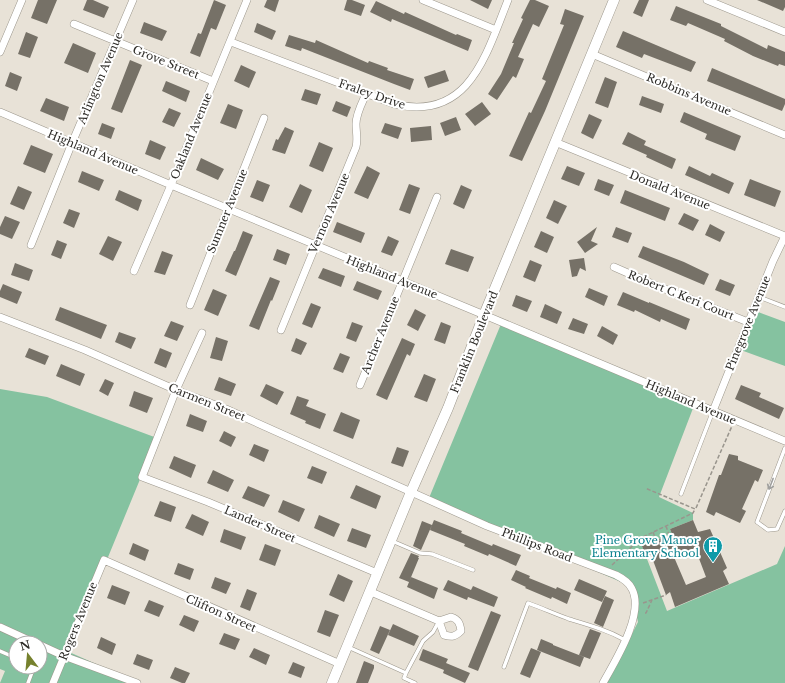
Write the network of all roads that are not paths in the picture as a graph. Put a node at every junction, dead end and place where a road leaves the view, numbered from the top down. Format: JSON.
{"nodes":[{"id":1,"x":22,"y":0,"type":"edge"},
{"id":2,"x":133,"y":0,"type":"edge"},
{"id":3,"x":247,"y":0,"type":"edge"},
{"id":4,"x":423,"y":0,"type":"edge"},
{"id":5,"x":508,"y":0,"type":"edge"},
{"id":6,"x":614,"y":0,"type":"edge"},
{"id":7,"x":707,"y":0,"type":"edge"},
{"id":8,"x":74,"y":24,"type":"dead end"},
{"id":9,"x":496,"y":30,"type":"junction"},
{"id":10,"x":785,"y":32,"type":"edge"},
{"id":11,"x":116,"y":41,"type":"junction"},
{"id":12,"x":231,"y":42,"type":"junction"},
{"id":13,"x":0,"y":52,"type":"edge"},
{"id":14,"x":592,"y":54,"type":"junction"},
{"id":15,"x":213,"y":81,"type":"junction"},
{"id":16,"x":366,"y":94,"type":"junction"},
{"id":17,"x":0,"y":112,"type":"edge"},
{"id":18,"x":264,"y":118,"type":"dead end"},
{"id":19,"x":785,"y":135,"type":"edge"},
{"id":20,"x":555,"y":142,"type":"junction"},
{"id":21,"x":72,"y":143,"type":"junction"},
{"id":22,"x":171,"y":185,"type":"junction"},
{"id":23,"x":437,"y":197,"type":"dead end"},
{"id":24,"x":228,"y":208,"type":"junction"},
{"id":25,"x":785,"y":236,"type":"edge"},
{"id":26,"x":31,"y":245,"type":"dead end"},
{"id":27,"x":315,"y":245,"type":"junction"},
{"id":28,"x":614,"y":267,"type":"dead end"},
{"id":29,"x":134,"y":271,"type":"dead end"},
{"id":30,"x":402,"y":281,"type":"junction"},
{"id":31,"x":759,"y":297,"type":"junction"},
{"id":32,"x":190,"y":305,"type":"dead end"},
{"id":33,"x":785,"y":307,"type":"edge"},
{"id":34,"x":484,"y":314,"type":"junction"},
{"id":35,"x":0,"y":317,"type":"edge"},
{"id":36,"x":748,"y":322,"type":"junction"},
{"id":37,"x":281,"y":330,"type":"dead end"},
{"id":38,"x":202,"y":333,"type":"dead end"},
{"id":39,"x":360,"y":385,"type":"dead end"},
{"id":40,"x":176,"y":390,"type":"junction"},
{"id":41,"x":713,"y":411,"type":"junction"},
{"id":42,"x":785,"y":441,"type":"edge"},
{"id":43,"x":785,"y":448,"type":"edge"},
{"id":44,"x":411,"y":492,"type":"junction"},
{"id":45,"x":682,"y":494,"type":"dead end"},
{"id":46,"x":785,"y":511,"type":"edge"},
{"id":47,"x":391,"y":540,"type":"junction"},
{"id":48,"x":104,"y":560,"type":"joint"},
{"id":49,"x":473,"y":570,"type":"dead end"},
{"id":50,"x":377,"y":573,"type":"junction"},
{"id":51,"x":371,"y":592,"type":"junction"},
{"id":52,"x":439,"y":621,"type":"joint"},
{"id":53,"x":0,"y":627,"type":"edge"},
{"id":54,"x":18,"y":635,"type":"edge"},
{"id":55,"x":625,"y":640,"type":"junction"},
{"id":56,"x":347,"y":647,"type":"junction"},
{"id":57,"x":48,"y":649,"type":"edge"},
{"id":58,"x":64,"y":656,"type":"junction"},
{"id":59,"x":340,"y":664,"type":"junction"},
{"id":60,"x":504,"y":667,"type":"dead end"},
{"id":61,"x":406,"y":673,"type":"junction"},
{"id":62,"x":53,"y":683,"type":"edge"},
{"id":63,"x":137,"y":683,"type":"edge"},
{"id":64,"x":332,"y":683,"type":"edge"},
{"id":65,"x":415,"y":683,"type":"edge"},
{"id":66,"x":603,"y":683,"type":"edge"}],
"edges":[{"from":1,"to":13,"type":"street"},
{"from":2,"to":11,"type":"street","name":"Arlington Avenue"},
{"from":3,"to":12,"type":"street","name":"Oakland Avenue"},
{"from":4,"to":9,"type":"street"},
{"from":5,"to":9,"type":"street","name":"Fraley Drive"},
{"from":6,"to":14,"type":"street","name":"Franklin Boulevard"},
{"from":7,"to":10,"type":"street"},
{"from":8,"to":11,"type":"street","name":"Grove Street"},
{"from":9,"to":16,"type":"street","name":"Fraley Drive"},
{"from":11,"to":15,"type":"street","name":"Grove Street"},
{"from":11,"to":21,"type":"street","name":"Arlington Avenue"},
{"from":12,"to":15,"type":"street","name":"Oakland Avenue"},
{"from":12,"to":16,"type":"street","name":"Fraley Drive"},
{"from":14,"to":19,"type":"street","name":"Robbins Avenue"},
{"from":14,"to":20,"type":"street","name":"Franklin Boulevard"},
{"from":15,"to":22,"type":"street","name":"Oakland Avenue"},
{"from":16,"to":27,"type":"street","name":"Vernon Avenue"},
{"from":17,"to":21,"type":"street","name":"Highland Avenue"},
{"from":18,"to":24,"type":"street","name":"Sumner Avenue"},
{"from":20,"to":25,"type":"street","name":"Donald Avenue"},
{"from":20,"to":34,"type":"street","name":"Franklin Boulevard"},
{"from":21,"to":22,"type":"street","name":"Highland Avenue"},
{"from":21,"to":26,"type":"street","name":"Arlington Avenue"},
{"from":22,"to":24,"type":"street","name":"Highland Avenue"},
{"from":22,"to":29,"type":"street","name":"Oakland Avenue"},
{"from":23,"to":30,"type":"street","name":"Archer Avenue"},
{"from":24,"to":27,"type":"street","name":"Highland Avenue"},
{"from":24,"to":32,"type":"street","name":"Sumner Avenue"},
{"from":25,"to":31,"type":"street","name":"Pinegrove Avenue"},
{"from":27,"to":30,"type":"street","name":"Highland Avenue"},
{"from":27,"to":37,"type":"street","name":"Vernon Avenue"},
{"from":28,"to":36,"type":"street","name":"Robert C Keri Court"},
{"from":30,"to":34,"type":"street","name":"Highland Avenue"},
{"from":30,"to":39,"type":"street","name":"Archer Avenue"},
{"from":31,"to":33,"type":"lane"},
{"from":31,"to":36,"type":"street","name":"Pinegrove Avenue"},
{"from":34,"to":41,"type":"street","name":"Highland Avenue"},
{"from":34,"to":44,"type":"street","name":"Franklin Boulevard"},
{"from":35,"to":40,"type":"street","name":"Carmen Street"},
{"from":36,"to":41,"type":"street","name":"Pinegrove Avenue"},
{"from":38,"to":40,"type":"street"},
{"from":40,"to":44,"type":"street","name":"Carmen Street"},
{"from":40,"to":50,"type":"street","name":"Lander Street"},
{"from":41,"to":42,"type":"street","name":"Highland Avenue"},
{"from":41,"to":45,"type":"lane"},
{"from":43,"to":46,"type":"lane","one_way":true},
{"from":44,"to":47,"type":"street","name":"Franklin Boulevard"},
{"from":44,"to":55,"type":"street","name":"Phillips Road"},
{"from":47,"to":49,"type":"lane"},
{"from":47,"to":50,"type":"street","name":"Franklin Boulevard"},
{"from":48,"to":58,"type":"street","name":"Rogers Avenue"},
{"from":48,"to":59,"type":"street","name":"Clifton Street"},
{"from":50,"to":51,"type":"street","name":"Franklin Boulevard"},
{"from":51,"to":52,"type":"street"},
{"from":51,"to":56,"type":"street","name":"Franklin Boulevard"},
{"from":52,"to":61,"type":"lane"},
{"from":53,"to":54,"type":"street"},
{"from":55,"to":60,"type":"lane"},
{"from":55,"to":66,"type":"street","name":"Phillips Road"},
{"from":56,"to":59,"type":"street","name":"Franklin Boulevard"},
{"from":56,"to":61,"type":"lane"},
{"from":57,"to":58,"type":"street"},
{"from":58,"to":62,"type":"street","name":"Rogers Avenue"},
{"from":58,"to":63,"type":"street"},
{"from":59,"to":64,"type":"street","name":"Franklin Boulevard"},
{"from":61,"to":65,"type":"lane"}]}
